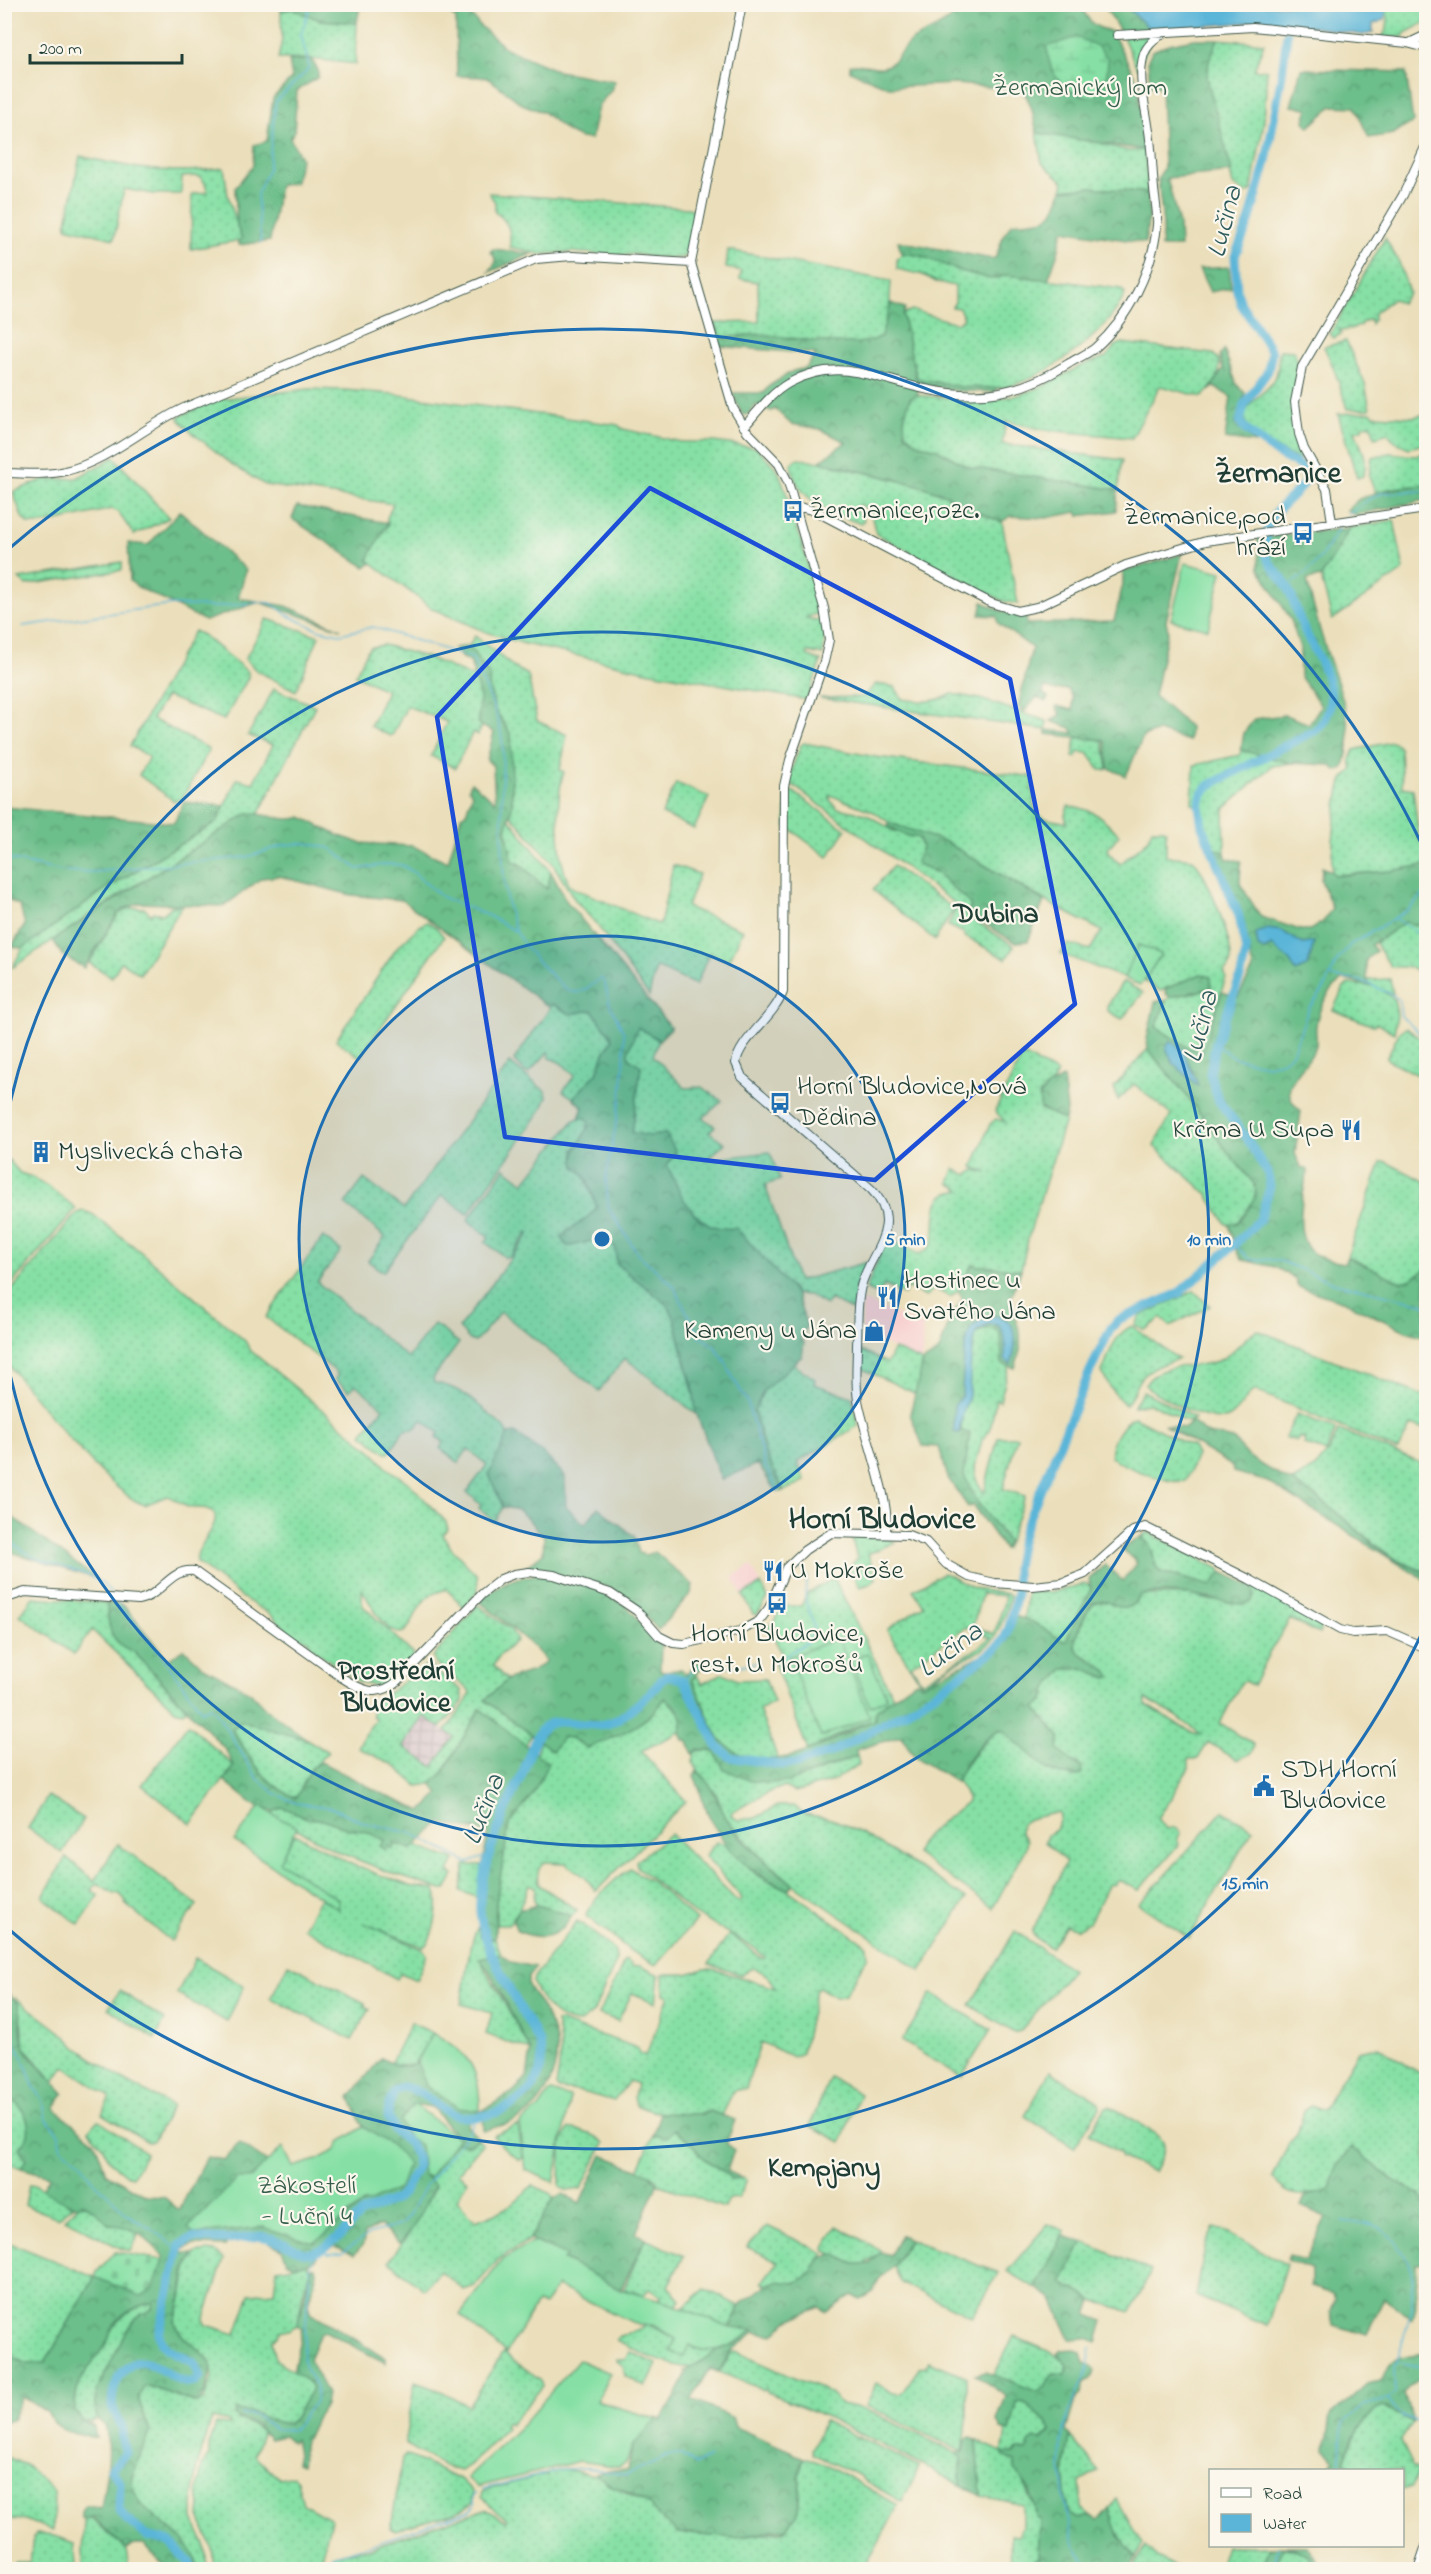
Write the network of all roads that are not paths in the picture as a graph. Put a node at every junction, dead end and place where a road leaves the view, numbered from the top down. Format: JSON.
{"nodes":[{"id":1,"x":742,"y":4,"type":"edge"},
{"id":2,"x":1162,"y":34,"type":"junction"},
{"id":3,"x":1117,"y":35,"type":"dead end"},
{"id":4,"x":1426,"y":35,"type":"edge"},
{"id":5,"x":1407,"y":43,"type":"junction"},
{"id":6,"x":1426,"y":48,"type":"edge"},
{"id":7,"x":1426,"y":145,"type":"edge"},
{"id":8,"x":691,"y":263,"type":"junction"},
{"id":9,"x":744,"y":427,"type":"junction"},
{"id":10,"x":4,"y":473,"type":"edge"},
{"id":11,"x":796,"y":506,"type":"junction"},
{"id":12,"x":1426,"y":509,"type":"edge"},
{"id":13,"x":1332,"y":522,"type":"junction"},
{"id":14,"x":885,"y":1534,"type":"junction"},
{"id":15,"x":4,"y":1599,"type":"edge"},
{"id":16,"x":1426,"y":1648,"type":"edge"},
{"id":17,"x":1426,"y":2546,"type":"edge"},
{"id":18,"x":1419,"y":2570,"type":"edge"}],
"edges":[{"from":1,"to":8,"type":"street"},
{"from":2,"to":3,"type":"street"},
{"from":2,"to":5,"type":"street"},
{"from":2,"to":9,"type":"street"},
{"from":4,"to":5,"type":"street"},
{"from":5,"to":6,"type":"street"},
{"from":7,"to":13,"type":"street"},
{"from":8,"to":9,"type":"street"},
{"from":8,"to":10,"type":"street"},
{"from":9,"to":11,"type":"street"},
{"from":11,"to":13,"type":"street"},
{"from":11,"to":14,"type":"street"},
{"from":12,"to":13,"type":"street"},
{"from":14,"to":15,"type":"street"},
{"from":14,"to":16,"type":"street"},
{"from":17,"to":18,"type":"street"}]}
